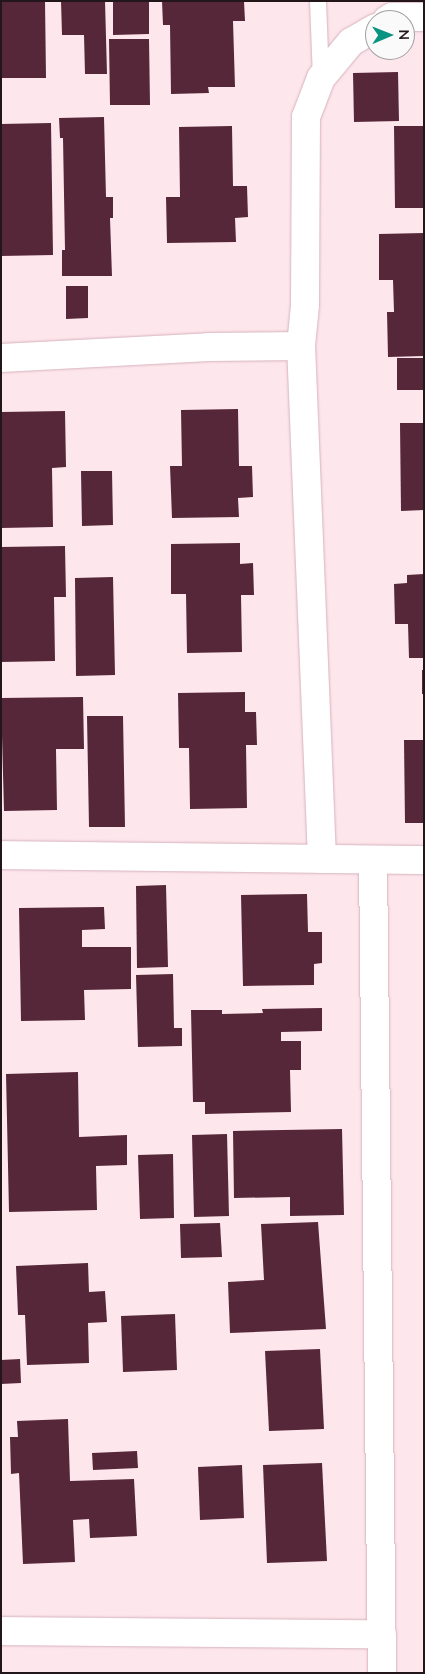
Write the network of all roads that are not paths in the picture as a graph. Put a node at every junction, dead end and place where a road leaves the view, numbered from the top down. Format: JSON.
{"nodes":[{"id":1,"x":318,"y":1,"type":"edge"},
{"id":2,"x":365,"y":34,"type":"edge"},
{"id":3,"x":322,"y":78,"type":"junction"},
{"id":4,"x":301,"y":346,"type":"junction"},
{"id":5,"x":1,"y":358,"type":"edge"},
{"id":6,"x":1,"y":855,"type":"edge"},
{"id":7,"x":322,"y":859,"type":"junction"},
{"id":8,"x":373,"y":860,"type":"junction"},
{"id":9,"x":424,"y":860,"type":"edge"},
{"id":10,"x":1,"y":1631,"type":"edge"},
{"id":11,"x":382,"y":1634,"type":"junction"},
{"id":12,"x":382,"y":1673,"type":"edge"}],
"edges":[{"from":1,"to":3,"type":"lane"},
{"from":2,"to":3,"type":"street"},
{"from":3,"to":4,"type":"street"},
{"from":4,"to":5,"type":"street"},
{"from":4,"to":7,"type":"street"},
{"from":6,"to":7,"type":"street"},
{"from":7,"to":8,"type":"street"},
{"from":8,"to":9,"type":"street"},
{"from":8,"to":11,"type":"street"},
{"from":10,"to":11,"type":"street"},
{"from":11,"to":12,"type":"street"}]}
